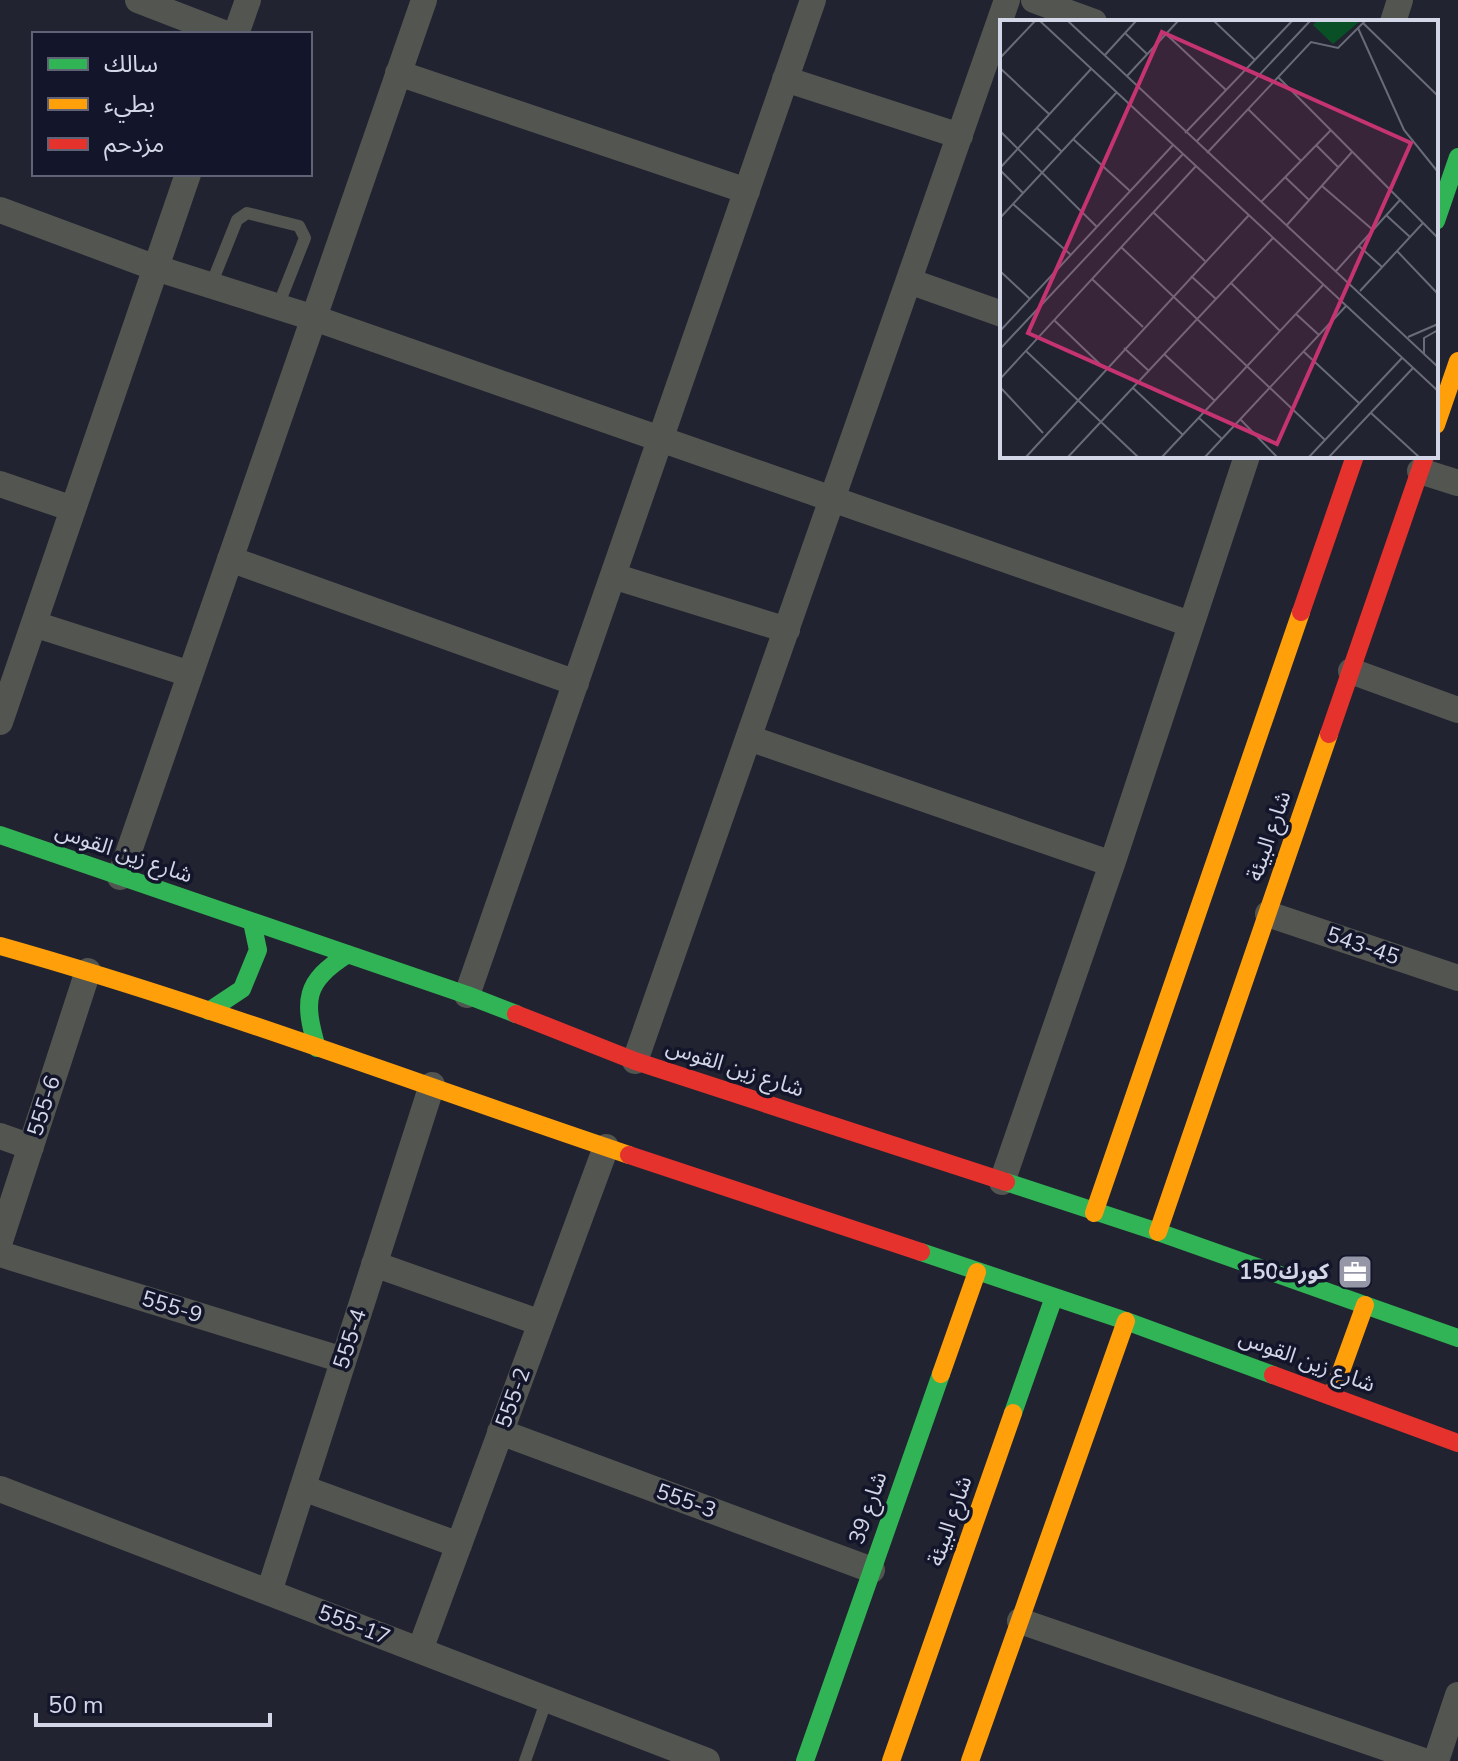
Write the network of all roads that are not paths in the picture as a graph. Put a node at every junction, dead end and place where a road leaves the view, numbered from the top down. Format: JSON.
{"nodes":[{"id":1,"x":138,"y":0,"type":"edge"},
{"id":2,"x":248,"y":0,"type":"edge"},
{"id":3,"x":424,"y":0,"type":"edge"},
{"id":4,"x":813,"y":0,"type":"edge"},
{"id":5,"x":1007,"y":0,"type":"edge"},
{"id":6,"x":1034,"y":0,"type":"edge"},
{"id":7,"x":1400,"y":0,"type":"edge"},
{"id":8,"x":1000,"y":20,"type":"edge"},
{"id":9,"x":1000,"y":20,"type":"edge"},
{"id":10,"x":1089,"y":20,"type":"edge"},
{"id":11,"x":1394,"y":20,"type":"edge"},
{"id":12,"x":221,"y":32,"type":"edge"},
{"id":13,"x":237,"y":32,"type":"edge"},
{"id":14,"x":398,"y":73,"type":"junction"},
{"id":15,"x":785,"y":79,"type":"junction"},
{"id":16,"x":960,"y":136,"type":"junction"},
{"id":17,"x":1458,"y":157,"type":"edge"},
{"id":18,"x":187,"y":176,"type":"edge"},
{"id":19,"x":747,"y":191,"type":"junction"},
{"id":20,"x":0,"y":210,"type":"edge"},
{"id":21,"x":1438,"y":215,"type":"edge"},
{"id":22,"x":156,"y":268,"type":"junction"},
{"id":23,"x":909,"y":281,"type":"junction"},
{"id":24,"x":211,"y":285,"type":"junction"},
{"id":25,"x":278,"y":306,"type":"junction"},
{"id":26,"x":1000,"y":313,"type":"edge"},
{"id":27,"x":314,"y":318,"type":"junction"},
{"id":28,"x":1458,"y":361,"type":"edge"},
{"id":29,"x":1438,"y":419,"type":"edge"},
{"id":30,"x":660,"y":441,"type":"junction"},
{"id":31,"x":1246,"y":458,"type":"edge"},
{"id":32,"x":1354,"y":458,"type":"edge"},
{"id":33,"x":1423,"y":464,"type":"edge"},
{"id":34,"x":1458,"y":483,"type":"edge"},
{"id":35,"x":0,"y":484,"type":"edge"},
{"id":36,"x":832,"y":500,"type":"junction"},
{"id":37,"x":73,"y":509,"type":"junction"},
{"id":38,"x":230,"y":559,"type":"junction"},
{"id":39,"x":613,"y":576,"type":"junction"},
{"id":40,"x":34,"y":624,"type":"junction"},
{"id":41,"x":1190,"y":624,"type":"junction"},
{"id":42,"x":787,"y":630,"type":"junction"},
{"id":43,"x":1351,"y":671,"type":"junction"},
{"id":44,"x":190,"y":674,"type":"junction"},
{"id":45,"x":576,"y":683,"type":"junction"},
{"id":46,"x":1458,"y":710,"type":"edge"},
{"id":47,"x":0,"y":722,"type":"edge"},
{"id":48,"x":749,"y":738,"type":"junction"},
{"id":49,"x":0,"y":835,"type":"edge"},
{"id":50,"x":1112,"y":864,"type":"junction"},
{"id":51,"x":120,"y":877,"type":"junction"},
{"id":52,"x":1268,"y":914,"type":"junction"},
{"id":53,"x":252,"y":922,"type":"junction"},
{"id":54,"x":0,"y":946,"type":"edge"},
{"id":55,"x":348,"y":954,"type":"junction"},
{"id":56,"x":88,"y":971,"type":"junction"},
{"id":57,"x":1458,"y":978,"type":"edge"},
{"id":58,"x":467,"y":995,"type":"junction"},
{"id":59,"x":209,"y":1011,"type":"junction"},
{"id":60,"x":317,"y":1048,"type":"junction"},
{"id":61,"x":635,"y":1061,"type":"junction"},
{"id":62,"x":432,"y":1085,"type":"junction"},
{"id":63,"x":0,"y":1136,"type":"edge"},
{"id":64,"x":31,"y":1147,"type":"junction"},
{"id":65,"x":606,"y":1147,"type":"junction"},
{"id":66,"x":1002,"y":1182,"type":"junction"},
{"id":67,"x":1094,"y":1213,"type":"junction"},
{"id":68,"x":1158,"y":1232,"type":"junction"},
{"id":69,"x":0,"y":1241,"type":"edge"},
{"id":70,"x":0,"y":1254,"type":"edge"},
{"id":71,"x":374,"y":1264,"type":"junction"},
{"id":72,"x":977,"y":1272,"type":"junction"},
{"id":73,"x":1054,"y":1297,"type":"junction"},
{"id":74,"x":1365,"y":1305,"type":"junction"},
{"id":75,"x":1126,"y":1321,"type":"junction"},
{"id":76,"x":541,"y":1323,"type":"junction"},
{"id":77,"x":1458,"y":1338,"type":"edge"},
{"id":78,"x":343,"y":1360,"type":"junction"},
{"id":79,"x":1332,"y":1396,"type":"junction"},
{"id":80,"x":500,"y":1432,"type":"junction"},
{"id":81,"x":1458,"y":1443,"type":"edge"},
{"id":82,"x":303,"y":1488,"type":"junction"},
{"id":83,"x":0,"y":1489,"type":"edge"},
{"id":84,"x":459,"y":1545,"type":"junction"},
{"id":85,"x":872,"y":1570,"type":"junction"},
{"id":86,"x":269,"y":1592,"type":"junction"},
{"id":87,"x":1020,"y":1621,"type":"junction"},
{"id":88,"x":420,"y":1650,"type":"junction"},
{"id":89,"x":1458,"y":1695,"type":"edge"},
{"id":90,"x":547,"y":1699,"type":"junction"},
{"id":91,"x":525,"y":1761,"type":"edge"},
{"id":92,"x":707,"y":1761,"type":"edge"},
{"id":93,"x":805,"y":1761,"type":"edge"},
{"id":94,"x":891,"y":1761,"type":"edge"},
{"id":95,"x":970,"y":1761,"type":"edge"},
{"id":96,"x":1424,"y":1761,"type":"edge"},
{"id":97,"x":1436,"y":1761,"type":"edge"}],
"edges":[{"from":1,"to":12,"type":"street"},
{"from":2,"to":13,"type":"street"},
{"from":3,"to":14,"type":"street"},
{"from":4,"to":15,"type":"street"},
{"from":5,"to":8,"type":"street"},
{"from":6,"to":10,"type":"street"},
{"from":7,"to":11,"type":"street"},
{"from":9,"to":16,"type":"street"},
{"from":14,"to":19,"type":"street"},
{"from":14,"to":27,"type":"street"},
{"from":15,"to":16,"type":"street"},
{"from":15,"to":19,"type":"street"},
{"from":16,"to":23,"type":"street"},
{"from":17,"to":21,"type":"main road"},
{"from":18,"to":22,"type":"street"},
{"from":19,"to":30,"type":"street"},
{"from":20,"to":22,"type":"street"},
{"from":22,"to":24,"type":"street"},
{"from":22,"to":37,"type":"street"},
{"from":23,"to":26,"type":"street"},
{"from":23,"to":36,"type":"street"},
{"from":24,"to":25,"type":"street"},
{"from":24,"to":25,"type":"lane"},
{"from":25,"to":27,"type":"street"},
{"from":27,"to":30,"type":"street"},
{"from":27,"to":38,"type":"street"},
{"from":28,"to":29,"type":"main road"},
{"from":30,"to":36,"type":"street"},
{"from":30,"to":39,"type":"street"},
{"from":31,"to":41,"type":"street"},
{"from":32,"to":67,"type":"main road","name":"شارع البيئة"},
{"from":33,"to":34,"type":"street"},
{"from":33,"to":43,"type":"main road","name":"شارع البيئة"},
{"from":35,"to":37,"type":"street"},
{"from":36,"to":41,"type":"street"},
{"from":36,"to":42,"type":"street"},
{"from":37,"to":40,"type":"street"},
{"from":38,"to":44,"type":"street"},
{"from":38,"to":45,"type":"street"},
{"from":39,"to":42,"type":"street"},
{"from":39,"to":45,"type":"street"},
{"from":40,"to":44,"type":"street"},
{"from":40,"to":47,"type":"street"},
{"from":41,"to":50,"type":"street"},
{"from":42,"to":48,"type":"street"},
{"from":43,"to":46,"type":"street"},
{"from":43,"to":52,"type":"main road","name":"شارع البيئة"},
{"from":44,"to":51,"type":"street"},
{"from":45,"to":58,"type":"street"},
{"from":48,"to":50,"type":"street"},
{"from":48,"to":61,"type":"street"},
{"from":49,"to":51,"type":"main road","name":"شارع زين القوس"},
{"from":50,"to":66,"type":"street"},
{"from":51,"to":53,"type":"main road","name":"شارع زين القوس"},
{"from":52,"to":57,"type":"street","name":"543-45"},
{"from":52,"to":68,"type":"main road","name":"شارع البيئة"},
{"from":53,"to":55,"type":"main road","name":"شارع زين القوس"},
{"from":53,"to":59,"type":"main road"},
{"from":54,"to":56,"type":"main road","name":"شارع زين القوس"},
{"from":55,"to":58,"type":"main road","name":"شارع زين القوس"},
{"from":55,"to":60,"type":"main road"},
{"from":56,"to":59,"type":"main road","name":"شارع زين القوس"},
{"from":56,"to":64,"type":"street","name":"555-6"},
{"from":58,"to":61,"type":"main road","name":"شارع زين القوس"},
{"from":59,"to":60,"type":"main road","name":"شارع زين القوس"},
{"from":60,"to":62,"type":"main road","name":"شارع زين القوس"},
{"from":61,"to":66,"type":"main road","name":"شارع زين القوس"},
{"from":62,"to":65,"type":"main road","name":"شارع زين القوس"},
{"from":62,"to":71,"type":"street","name":"555-4"},
{"from":63,"to":64,"type":"street"},
{"from":64,"to":69,"type":"street","name":"555-6"},
{"from":65,"to":72,"type":"main road","name":"شارع زين القوس"},
{"from":65,"to":76,"type":"street","name":"555-2"},
{"from":66,"to":67,"type":"main road","name":"شارع زين القوس"},
{"from":67,"to":68,"type":"main road","name":"شارع زين القوس"},
{"from":68,"to":74,"type":"main road","name":"شارع زين القوس"},
{"from":70,"to":78,"type":"street","name":"555-9"},
{"from":71,"to":76,"type":"street"},
{"from":71,"to":78,"type":"street","name":"555-4"},
{"from":72,"to":73,"type":"main road","name":"شارع زين القوس"},
{"from":72,"to":85,"type":"main road","name":"شارع 39"},
{"from":73,"to":75,"type":"main road","name":"شارع زين القوس"},
{"from":73,"to":94,"type":"main road","name":"شارع البيئة"},
{"from":74,"to":77,"type":"main road","name":"شارع زين القوس"},
{"from":74,"to":79,"type":"main road"},
{"from":75,"to":79,"type":"main road","name":"شارع زين القوس"},
{"from":75,"to":87,"type":"main road"},
{"from":76,"to":80,"type":"street","name":"555-2"},
{"from":78,"to":82,"type":"street","name":"555-4"},
{"from":79,"to":81,"type":"main road","name":"شارع زين القوس"},
{"from":80,"to":84,"type":"street","name":"555-2"},
{"from":80,"to":85,"type":"street","name":"555-3"},
{"from":82,"to":84,"type":"street"},
{"from":82,"to":86,"type":"street","name":"555-4"},
{"from":83,"to":86,"type":"street","name":"555-17"},
{"from":84,"to":88,"type":"street","name":"555-2"},
{"from":85,"to":93,"type":"main road","name":"شارع 39"},
{"from":86,"to":88,"type":"street","name":"555-17"},
{"from":87,"to":95,"type":"main road"},
{"from":87,"to":96,"type":"street"},
{"from":88,"to":90,"type":"street","name":"555-17"},
{"from":89,"to":97,"type":"street"},
{"from":90,"to":91,"type":"lane"},
{"from":90,"to":92,"type":"street","name":"555-17"}]}
